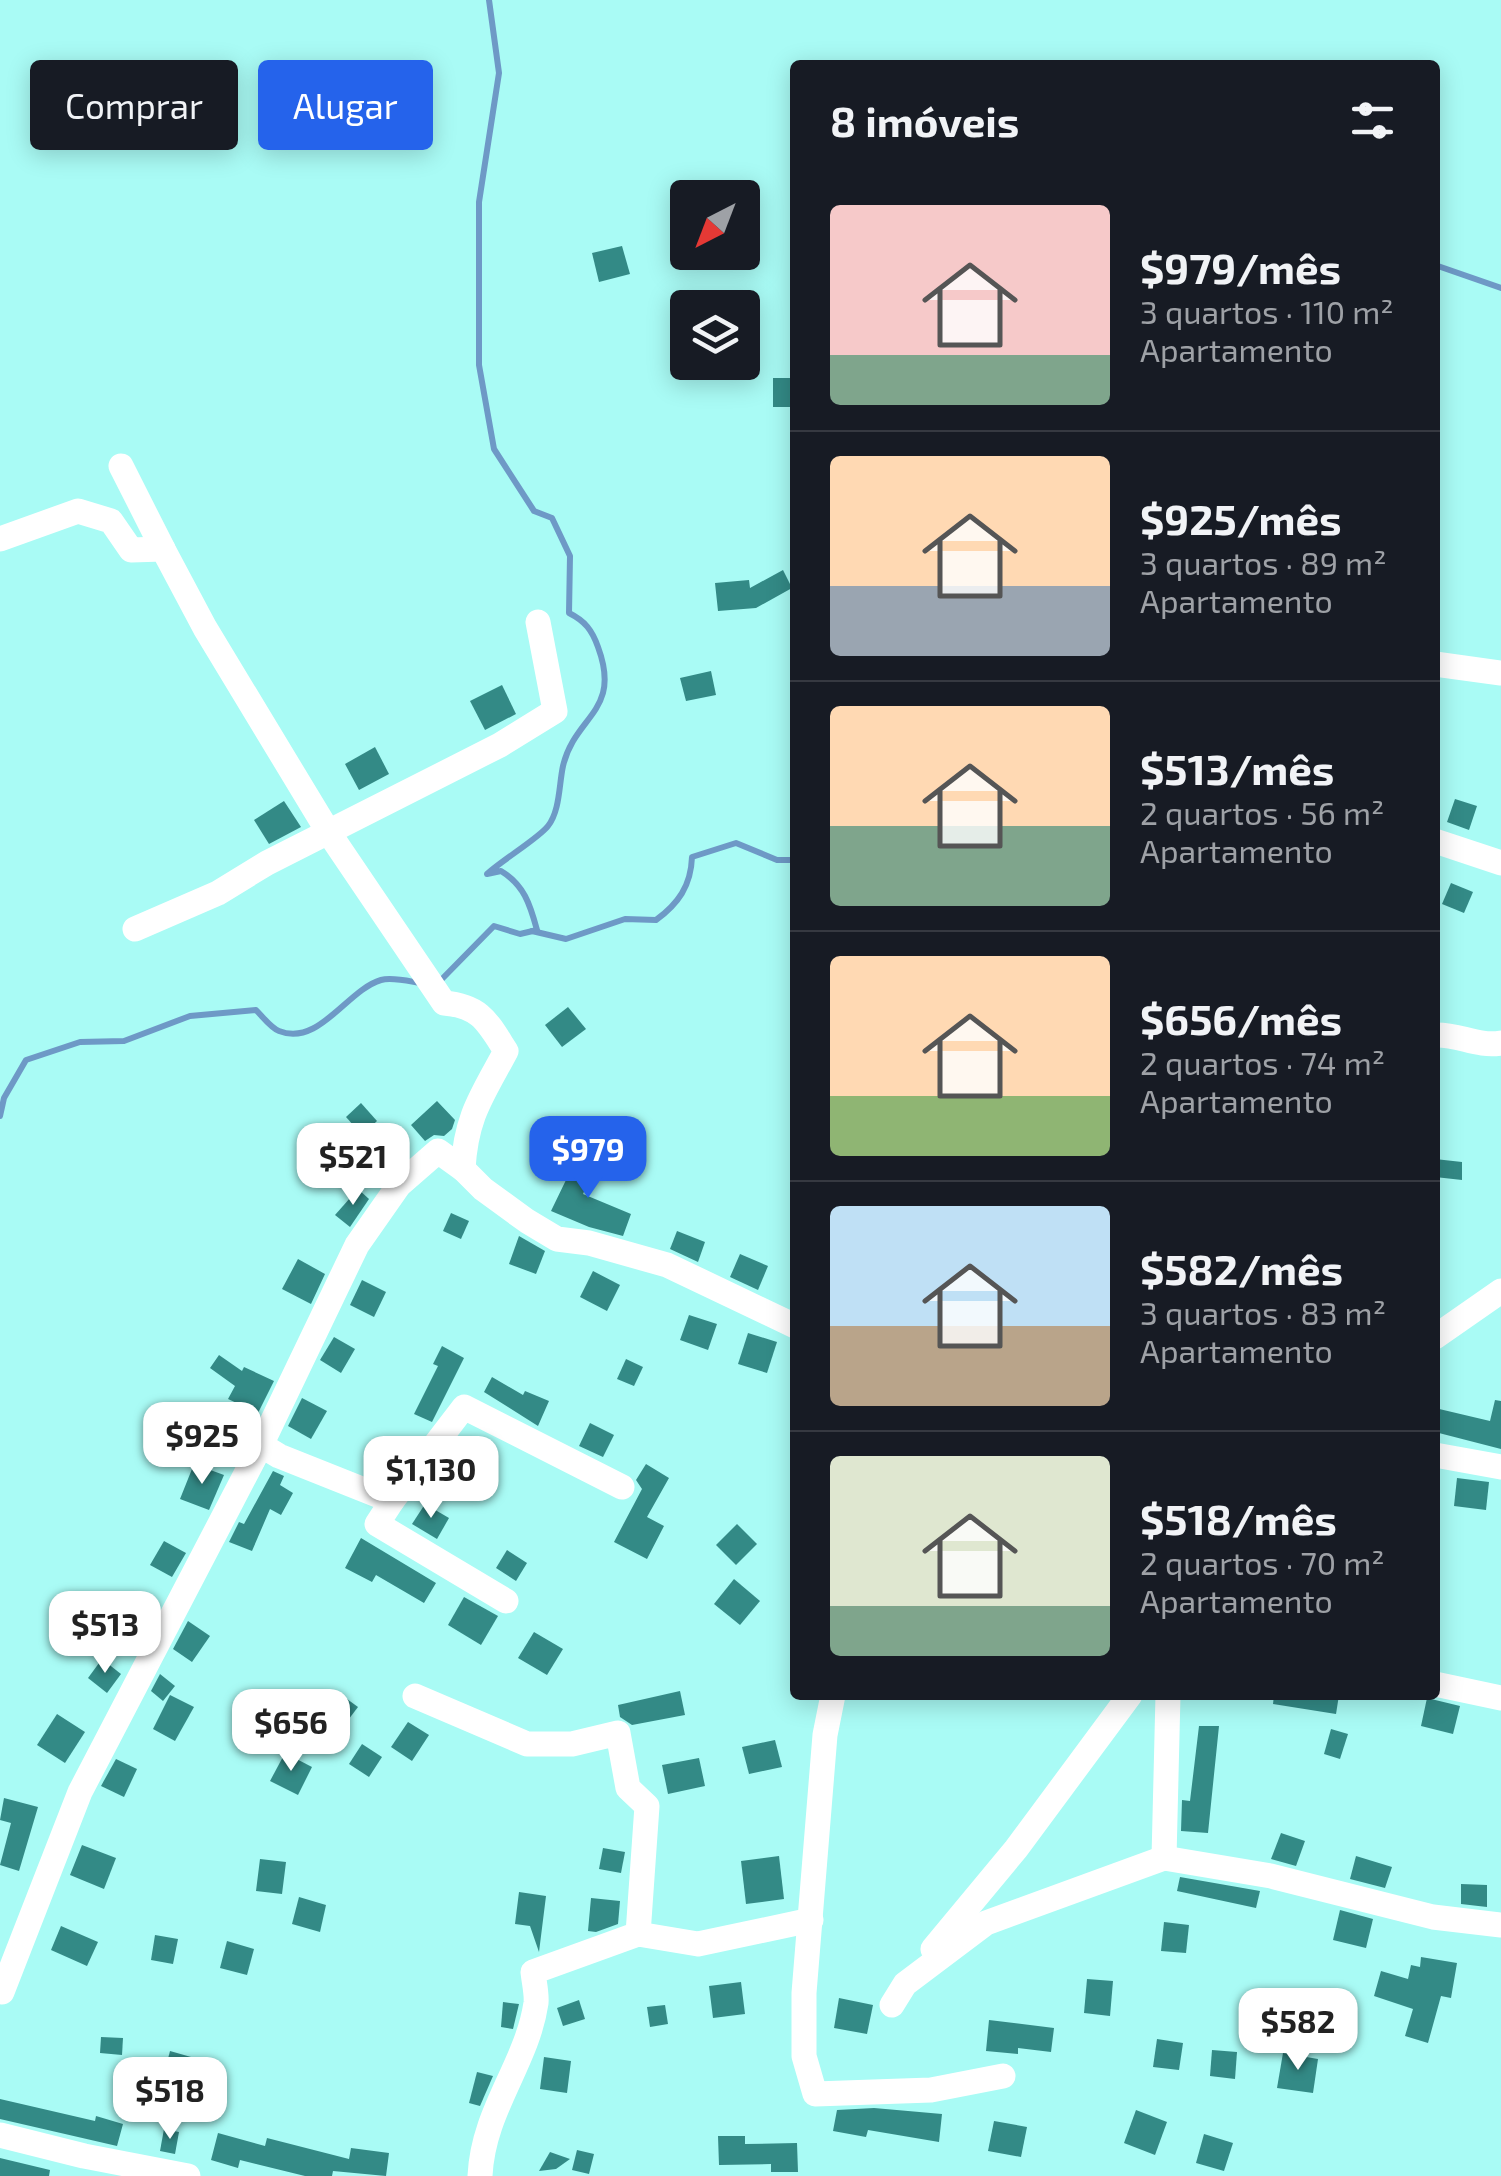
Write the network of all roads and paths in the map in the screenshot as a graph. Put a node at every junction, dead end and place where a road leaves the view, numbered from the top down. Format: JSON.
{"nodes":[{"id":1,"x":121,"y":466,"type":"dead end"},
{"id":2,"x":0,"y":539,"type":"edge"},
{"id":3,"x":164,"y":549,"type":"junction"},
{"id":4,"x":538,"y":622,"type":"dead end"},
{"id":5,"x":1440,"y":665,"type":"edge"},
{"id":6,"x":1501,"y":673,"type":"edge"},
{"id":7,"x":329,"y":833,"type":"junction"},
{"id":8,"x":1440,"y":842,"type":"edge"},
{"id":9,"x":1501,"y":862,"type":"edge"},
{"id":10,"x":135,"y":929,"type":"dead end"},
{"id":11,"x":1440,"y":1035,"type":"edge"},
{"id":12,"x":1501,"y":1042,"type":"edge"},
{"id":13,"x":463,"y":1169,"type":"junction"},
{"id":14,"x":1501,"y":1291,"type":"edge"},
{"id":15,"x":790,"y":1324,"type":"edge"},
{"id":16,"x":1440,"y":1334,"type":"edge"},
{"id":17,"x":262,"y":1445,"type":"junction"},
{"id":18,"x":1440,"y":1456,"type":"edge"},
{"id":19,"x":1501,"y":1467,"type":"edge"},
{"id":20,"x":622,"y":1487,"type":"dead end"},
{"id":21,"x":392,"y":1501,"type":"junction"},
{"id":22,"x":506,"y":1601,"type":"dead end"},
{"id":23,"x":1440,"y":1685,"type":"edge"},
{"id":24,"x":415,"y":1696,"type":"dead end"},
{"id":25,"x":1501,"y":1698,"type":"edge"},
{"id":26,"x":832,"y":1700,"type":"edge"},
{"id":27,"x":1126,"y":1700,"type":"edge"},
{"id":28,"x":1168,"y":1700,"type":"edge"},
{"id":29,"x":1164,"y":1858,"type":"junction"},
{"id":30,"x":811,"y":1920,"type":"junction"},
{"id":31,"x":1501,"y":1926,"type":"edge"},
{"id":32,"x":638,"y":1934,"type":"junction"},
{"id":33,"x":2,"y":1992,"type":"edge"},
{"id":34,"x":1003,"y":2076,"type":"dead end"},
{"id":35,"x":0,"y":2135,"type":"edge"},
{"id":36,"x":188,"y":2176,"type":"edge"},
{"id":37,"x":480,"y":2176,"type":"edge"}],
"edges":[{"from":1,"to":3,"type":"street"},
{"from":2,"to":3,"type":"street"},
{"from":3,"to":7,"type":"street"},
{"from":4,"to":7,"type":"street"},
{"from":5,"to":6,"type":"street"},
{"from":7,"to":10,"type":"street"},
{"from":7,"to":13,"type":"street"},
{"from":8,"to":9,"type":"street"},
{"from":11,"to":12,"type":"street"},
{"from":13,"to":15,"type":"street"},
{"from":13,"to":17,"type":"street"},
{"from":14,"to":16,"type":"street"},
{"from":17,"to":21,"type":"street"},
{"from":17,"to":33,"type":"street"},
{"from":18,"to":19,"type":"street"},
{"from":20,"to":21,"type":"street"},
{"from":21,"to":22,"type":"street"},
{"from":23,"to":25,"type":"street"},
{"from":24,"to":32,"type":"street"},
{"from":26,"to":30,"type":"street"},
{"from":27,"to":29,"type":"street"},
{"from":28,"to":29,"type":"street"},
{"from":29,"to":31,"type":"street"},
{"from":30,"to":32,"type":"street"},
{"from":30,"to":34,"type":"street"},
{"from":32,"to":37,"type":"street"},
{"from":35,"to":36,"type":"street"}]}
